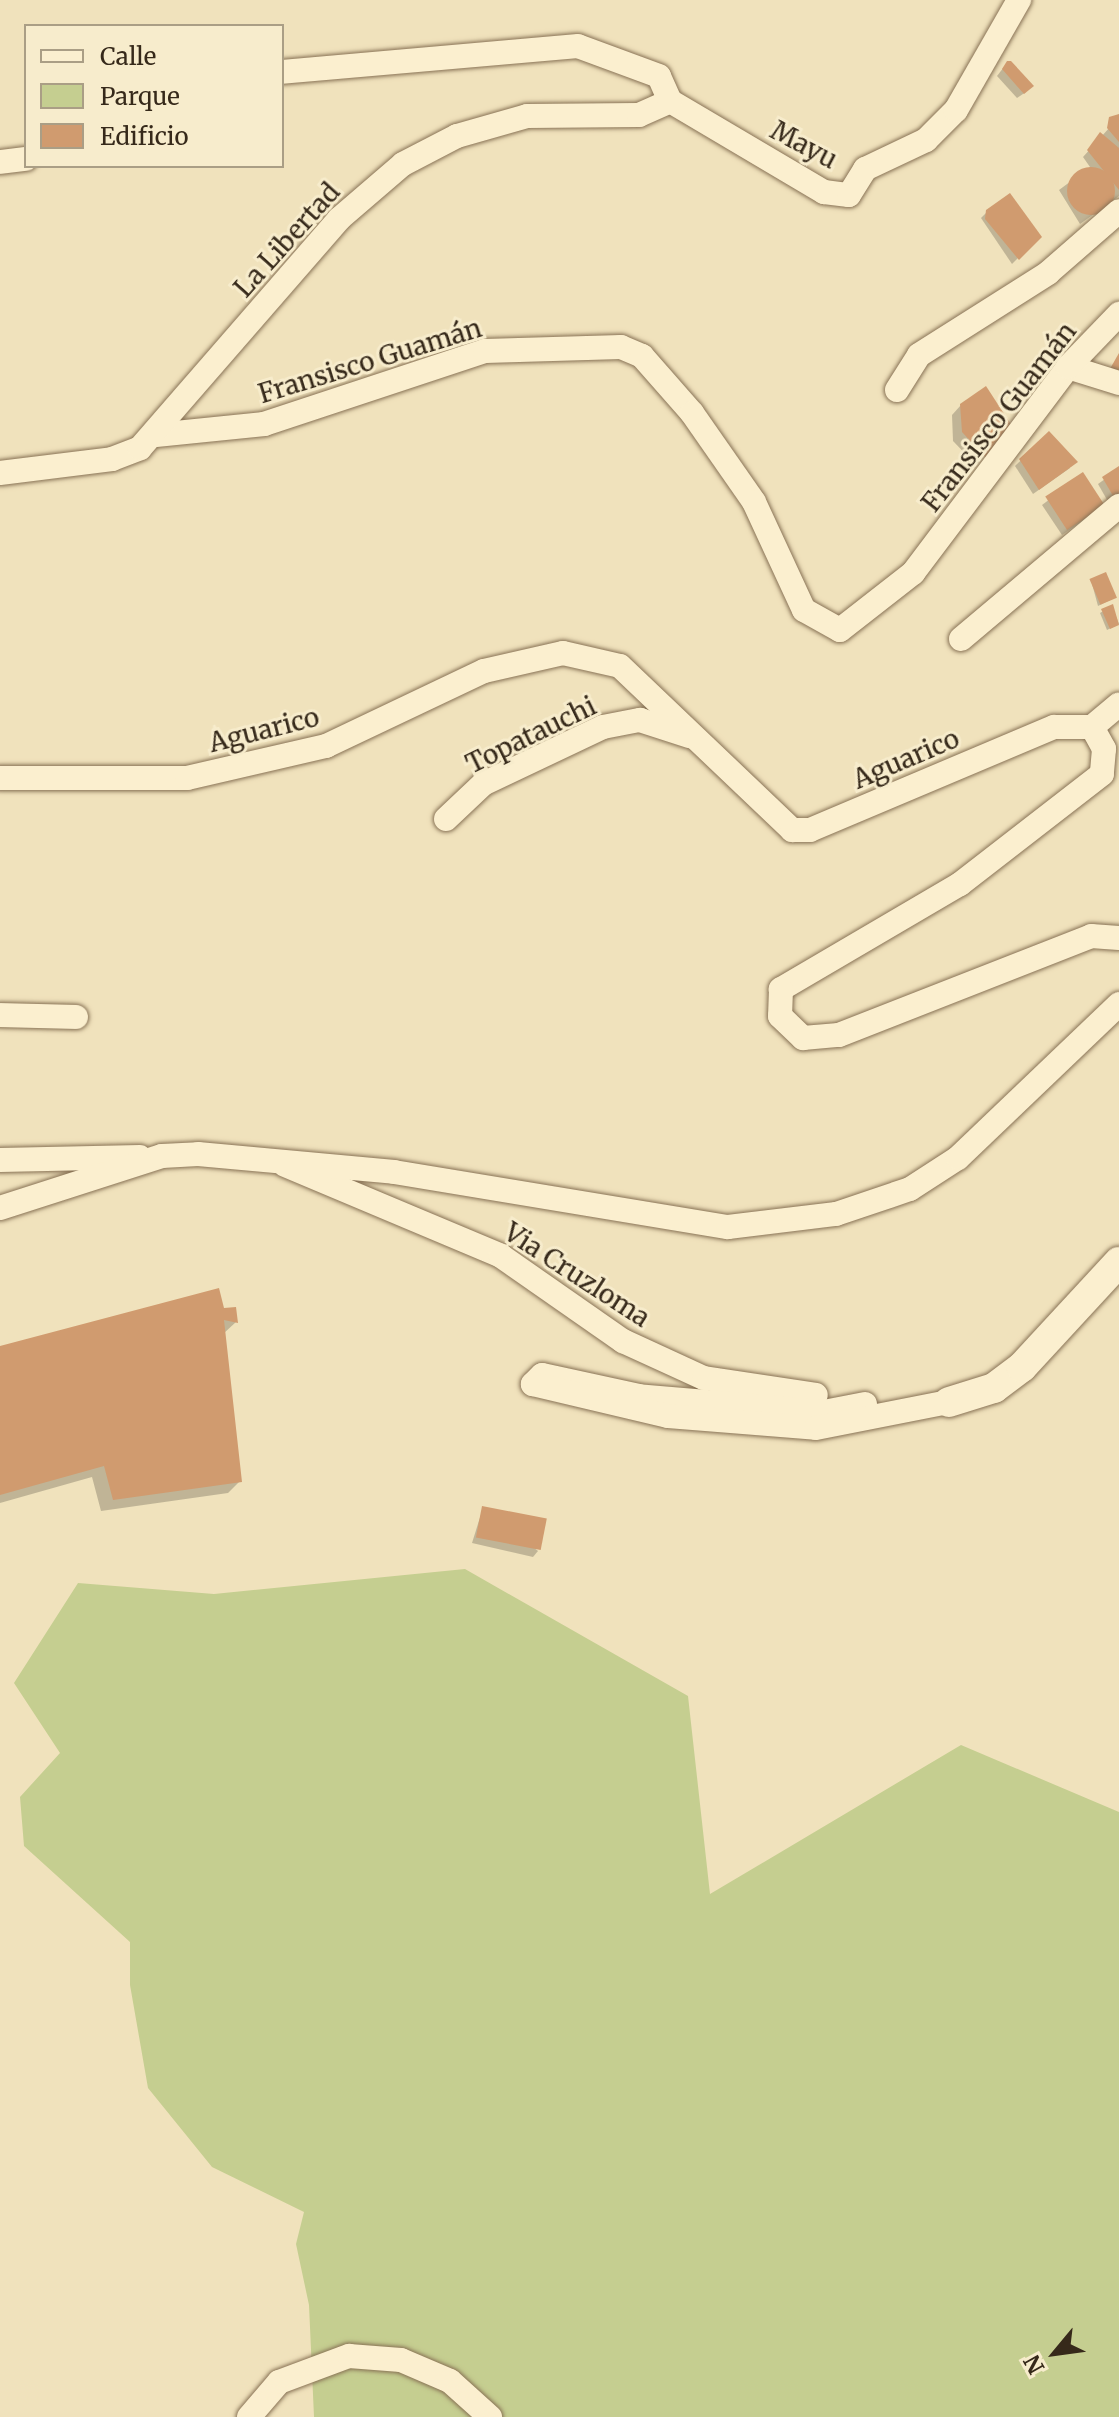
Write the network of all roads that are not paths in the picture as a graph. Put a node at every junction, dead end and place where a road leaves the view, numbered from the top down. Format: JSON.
{"nodes":[{"id":1,"x":1019,"y":0,"type":"edge"},
{"id":2,"x":284,"y":72,"type":"edge"},
{"id":3,"x":670,"y":101,"type":"junction"},
{"id":4,"x":24,"y":159,"type":"edge"},
{"id":5,"x":0,"y":162,"type":"edge"},
{"id":6,"x":1119,"y":211,"type":"edge"},
{"id":7,"x":1109,"y":225,"type":"edge"},
{"id":8,"x":1119,"y":314,"type":"edge"},
{"id":9,"x":1068,"y":367,"type":"junction"},
{"id":10,"x":1119,"y":383,"type":"edge"},
{"id":11,"x":897,"y":390,"type":"dead end"},
{"id":12,"x":156,"y":435,"type":"junction"},
{"id":13,"x":0,"y":473,"type":"edge"},
{"id":14,"x":1119,"y":506,"type":"edge"},
{"id":15,"x":961,"y":639,"type":"dead end"},
{"id":16,"x":1119,"y":704,"type":"edge"},
{"id":17,"x":1092,"y":727,"type":"junction"},
{"id":18,"x":696,"y":738,"type":"junction"},
{"id":19,"x":0,"y":778,"type":"edge"},
{"id":20,"x":446,"y":819,"type":"dead end"},
{"id":21,"x":1119,"y":938,"type":"edge"},
{"id":22,"x":1119,"y":1004,"type":"edge"},
{"id":23,"x":0,"y":1015,"type":"edge"},
{"id":24,"x":76,"y":1017,"type":"dead end"},
{"id":25,"x":162,"y":1156,"type":"junction"},
{"id":26,"x":0,"y":1160,"type":"edge"},
{"id":27,"x":279,"y":1162,"type":"junction"},
{"id":28,"x":0,"y":1208,"type":"edge"},
{"id":29,"x":1119,"y":1262,"type":"edge"},
{"id":30,"x":949,"y":1402,"type":"junction"},
{"id":31,"x":865,"y":1404,"type":"junction"},
{"id":32,"x":249,"y":2417,"type":"edge"},
{"id":33,"x":490,"y":2417,"type":"edge"}],
"edges":[{"from":1,"to":3,"type":"street","name":"Mayu"},
{"from":2,"to":3,"type":"street"},
{"from":3,"to":12,"type":"street","name":"La Libertad"},
{"from":4,"to":5,"type":"street"},
{"from":6,"to":7,"type":"street"},
{"from":7,"to":11,"type":"street"},
{"from":8,"to":9,"type":"street","name":"Fransisco Guamán"},
{"from":9,"to":10,"type":"street"},
{"from":9,"to":12,"type":"street","name":"Fransisco Guamán"},
{"from":12,"to":13,"type":"street","name":"La Libertad"},
{"from":14,"to":15,"type":"street"},
{"from":16,"to":17,"type":"street"},
{"from":17,"to":18,"type":"street","name":"Aguarico"},
{"from":17,"to":21,"type":"street"},
{"from":18,"to":19,"type":"street","name":"Aguarico"},
{"from":18,"to":20,"type":"street","name":"Topatauchi"},
{"from":22,"to":27,"type":"street"},
{"from":23,"to":24,"type":"street"},
{"from":25,"to":26,"type":"street"},
{"from":25,"to":27,"type":"street"},
{"from":25,"to":28,"type":"street"},
{"from":27,"to":31,"type":"street","name":"Via Cruzloma"},
{"from":29,"to":30,"type":"street"},
{"from":30,"to":31,"type":"street","name":"Via Cruzloma"},
{"from":30,"to":31,"type":"street"},
{"from":32,"to":33,"type":"street"}]}
